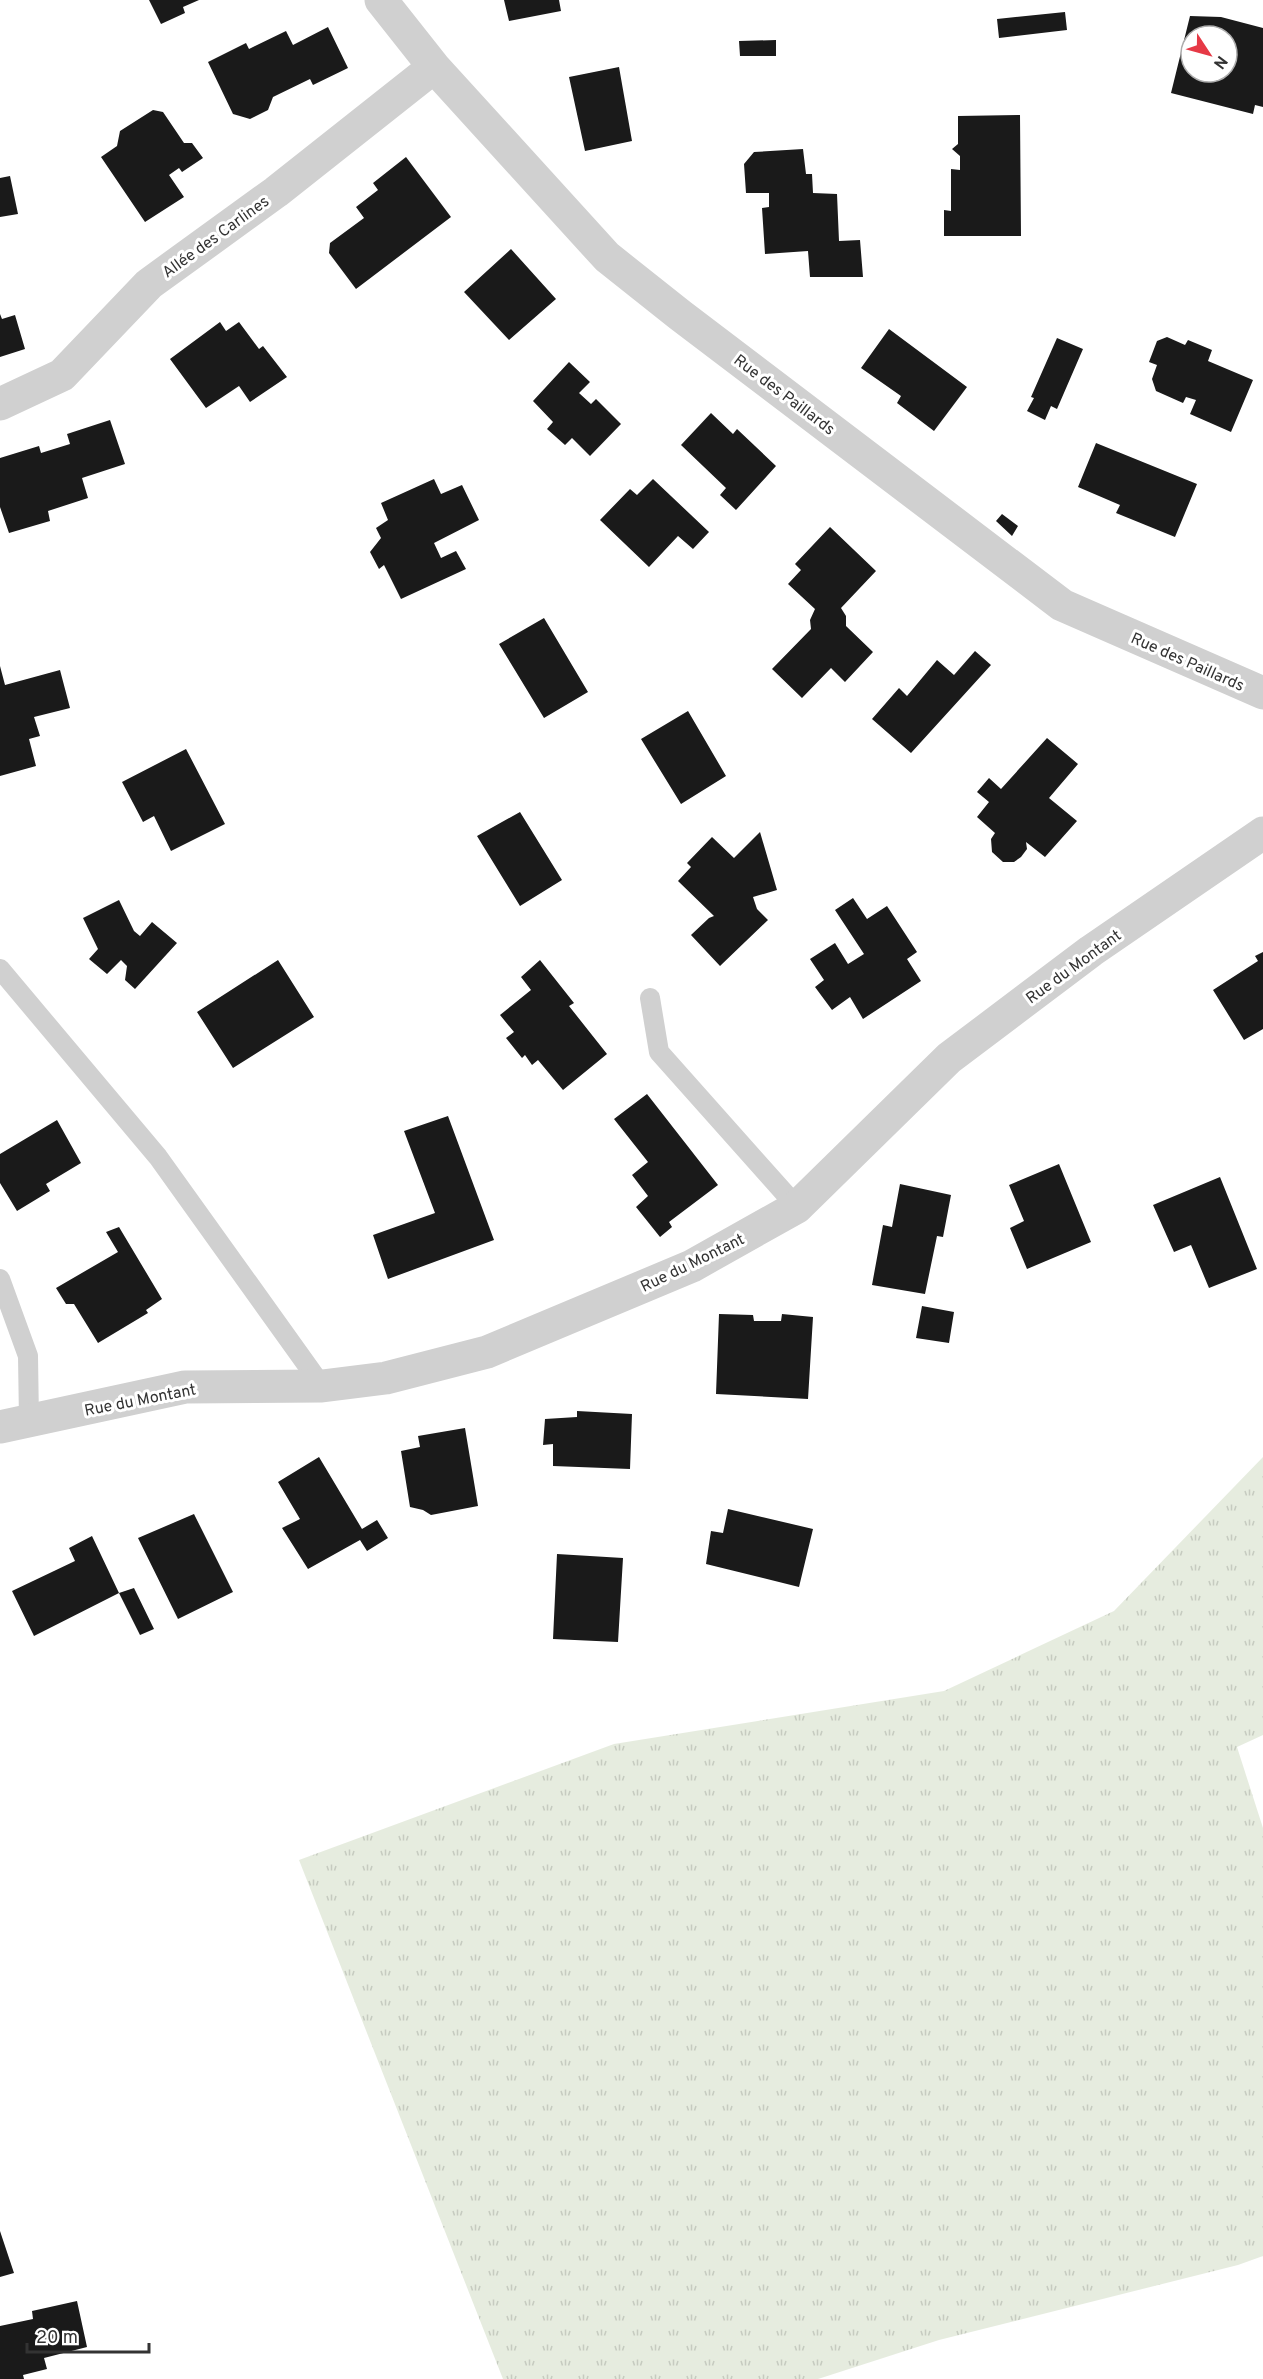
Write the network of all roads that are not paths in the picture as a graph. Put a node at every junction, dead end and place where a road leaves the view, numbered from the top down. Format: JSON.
{"nodes":[{"id":1,"x":381,"y":0,"type":"edge"},
{"id":2,"x":434,"y":67,"type":"junction"},
{"id":3,"x":0,"y":404,"type":"edge"},
{"id":4,"x":1263,"y":693,"type":"edge"},
{"id":5,"x":1263,"y":832,"type":"edge"},
{"id":6,"x":0,"y":969,"type":"edge"},
{"id":7,"x":650,"y":998,"type":"dead end"},
{"id":8,"x":797,"y":1207,"type":"junction"},
{"id":9,"x":0,"y":1279,"type":"edge"},
{"id":10,"x":322,"y":1386,"type":"junction"},
{"id":11,"x":14,"y":1424,"type":"edge"}],
"edges":[{"from":1,"to":2,"type":"street","name":"Rue des Paillards"},
{"from":2,"to":3,"type":"street","name":"Allée des Carlines"},
{"from":2,"to":4,"type":"street","name":"Rue des Paillards"},
{"from":5,"to":8,"type":"street","name":"Rue du Montant"},
{"from":6,"to":10,"type":"lane"},
{"from":7,"to":8,"type":"lane"},
{"from":8,"to":10,"type":"street","name":"Rue du Montant"},
{"from":9,"to":11,"type":"lane"},
{"from":10,"to":11,"type":"street","name":"Rue du Montant"}]}
